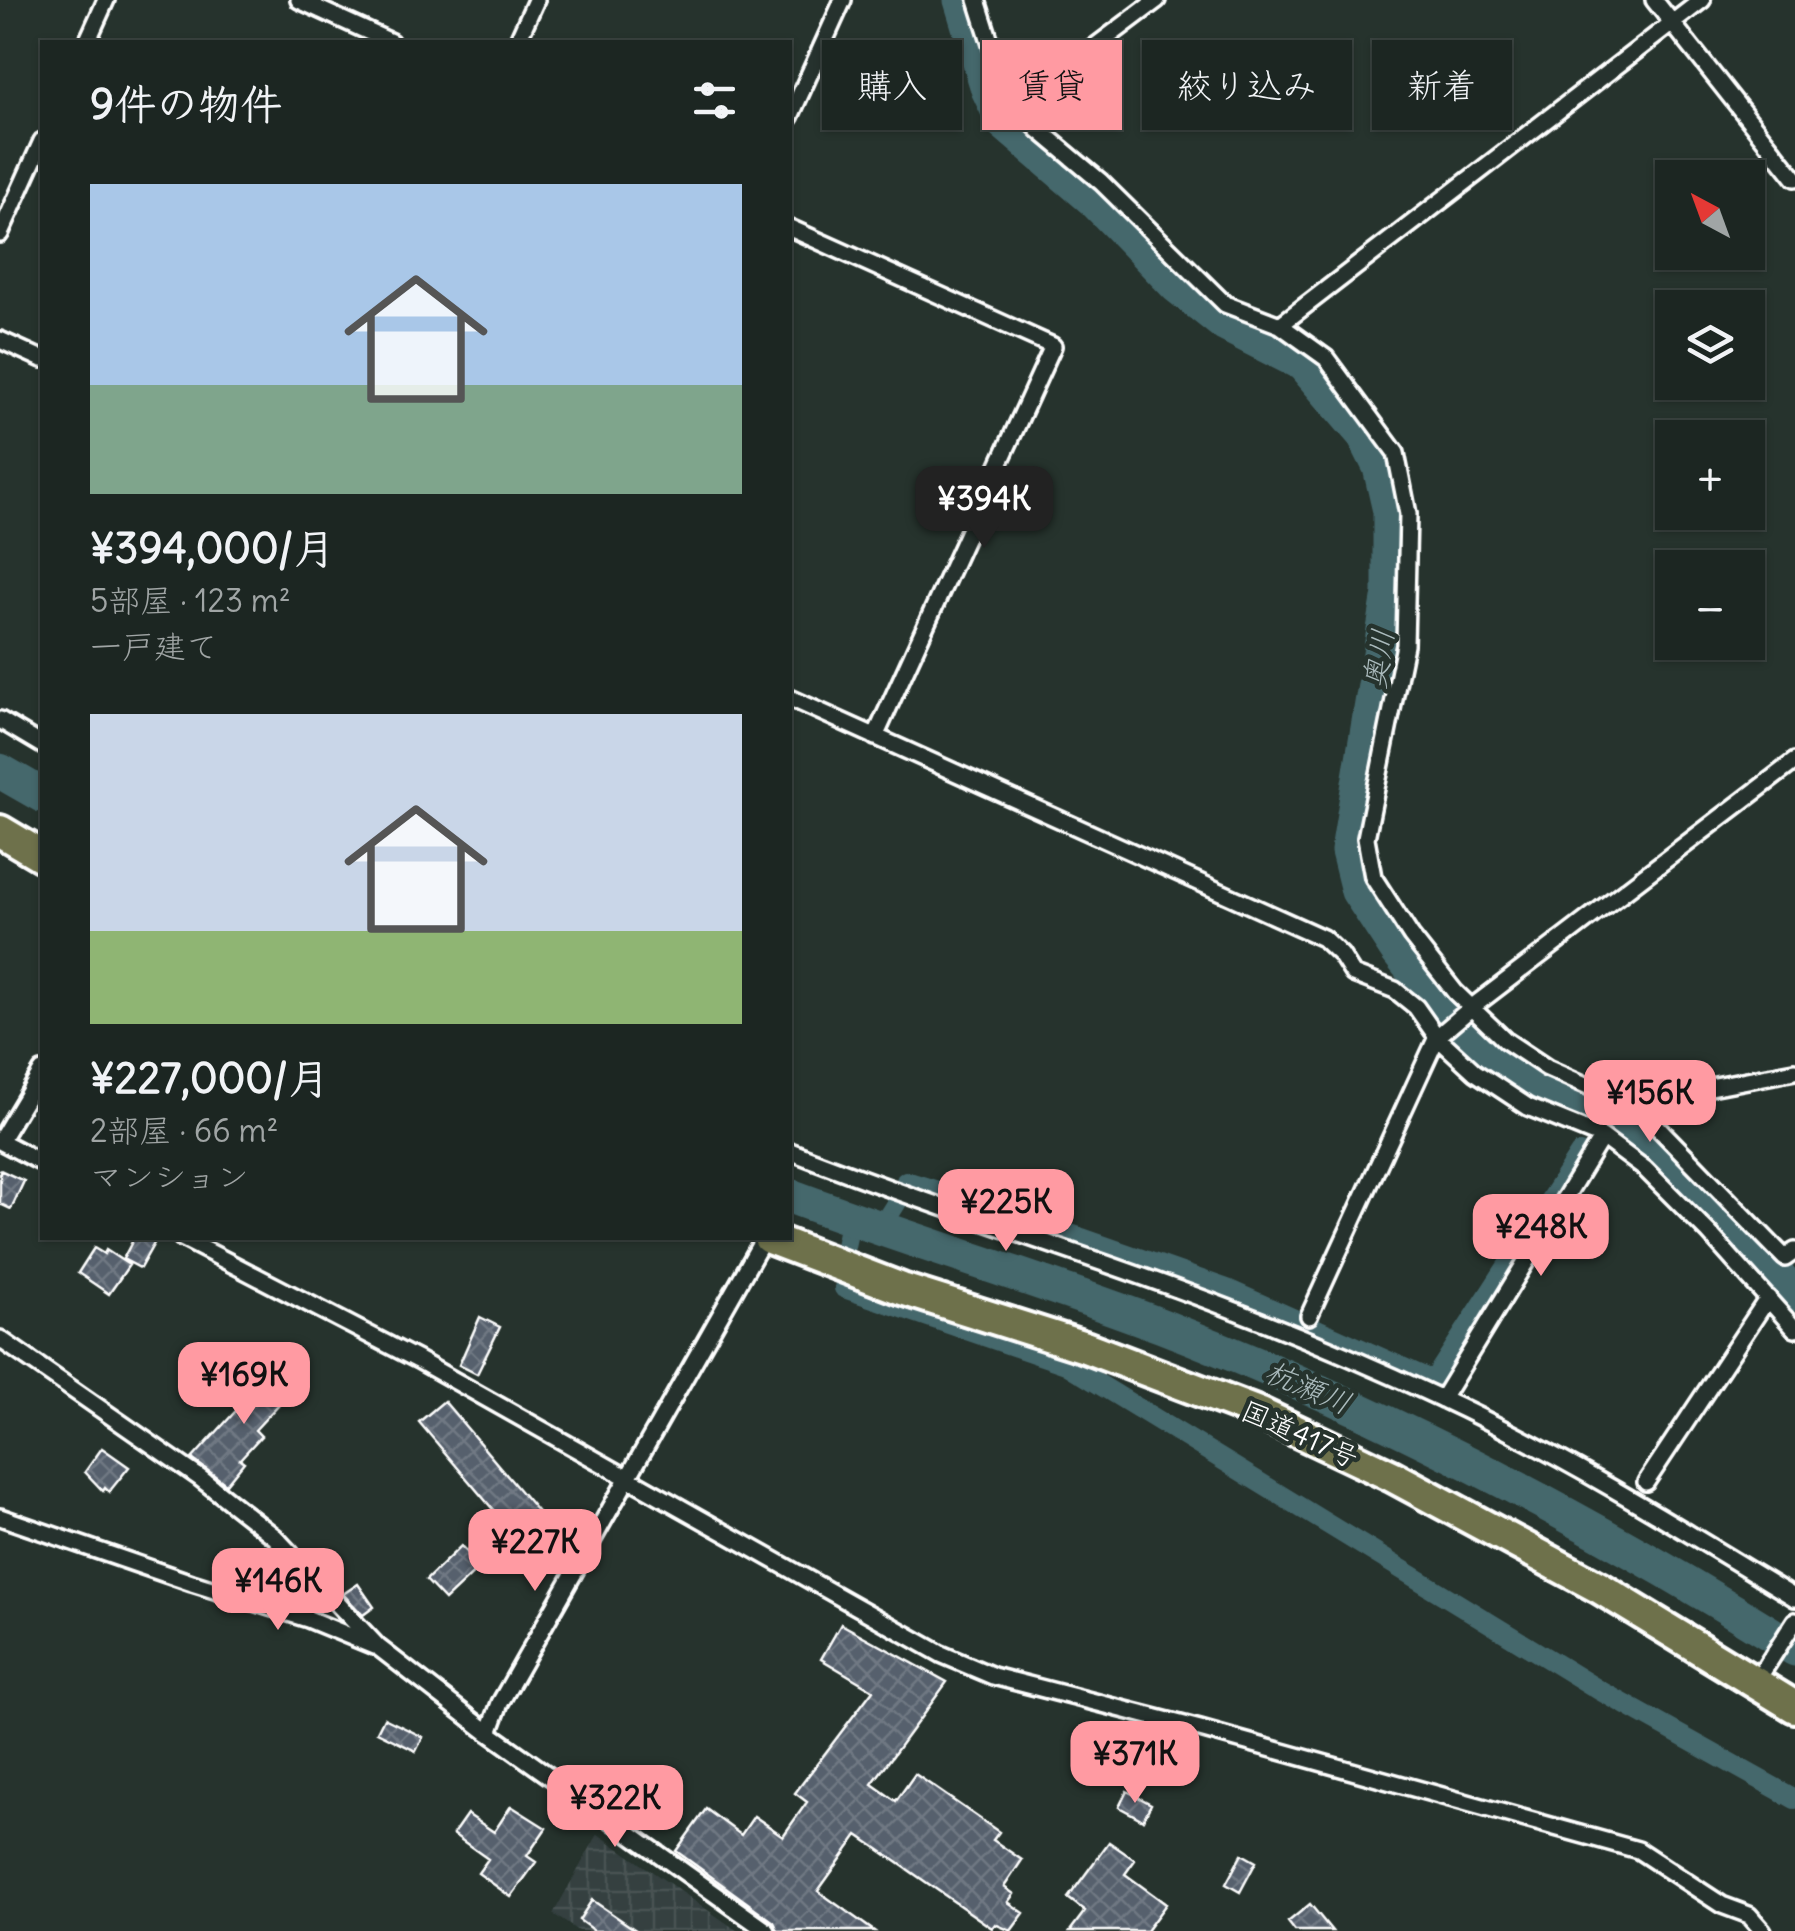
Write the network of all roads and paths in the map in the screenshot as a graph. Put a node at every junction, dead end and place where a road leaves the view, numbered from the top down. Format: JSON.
{"nodes":[{"id":1,"x":106,"y":0,"type":"edge"},
{"id":2,"x":299,"y":0,"type":"edge"},
{"id":3,"x":536,"y":0,"type":"edge"},
{"id":4,"x":843,"y":0,"type":"edge"},
{"id":5,"x":977,"y":0,"type":"edge"},
{"id":6,"x":1158,"y":0,"type":"edge"},
{"id":7,"x":1654,"y":0,"type":"edge"},
{"id":8,"x":1702,"y":0,"type":"edge"},
{"id":9,"x":1672,"y":23,"type":"junction"},
{"id":10,"x":88,"y":40,"type":"edge"},
{"id":11,"x":387,"y":40,"type":"edge"},
{"id":12,"x":518,"y":40,"type":"edge"},
{"id":13,"x":990,"y":40,"type":"edge"},
{"id":14,"x":1104,"y":40,"type":"edge"},
{"id":15,"x":792,"y":113,"type":"edge"},
{"id":16,"x":1039,"y":130,"type":"edge"},
{"id":17,"x":40,"y":144,"type":"edge"},
{"id":18,"x":1795,"y":178,"type":"edge"},
{"id":19,"x":792,"y":229,"type":"edge"},
{"id":20,"x":0,"y":234,"type":"edge"},
{"id":21,"x":1280,"y":325,"type":"junction"},
{"id":22,"x":0,"y":340,"type":"edge"},
{"id":23,"x":40,"y":358,"type":"edge"},
{"id":24,"x":792,"y":699,"type":"edge"},
{"id":25,"x":0,"y":720,"type":"edge"},
{"id":26,"x":875,"y":737,"type":"junction"},
{"id":27,"x":40,"y":744,"type":"edge"},
{"id":28,"x":1795,"y":761,"type":"edge"},
{"id":29,"x":0,"y":830,"type":"edge"},
{"id":30,"x":40,"y":855,"type":"edge"},
{"id":31,"x":1469,"y":1010,"type":"junction"},
{"id":32,"x":1438,"y":1037,"type":"junction"},
{"id":33,"x":1795,"y":1071,"type":"edge"},
{"id":34,"x":40,"y":1074,"type":"edge"},
{"id":35,"x":1609,"y":1093,"type":"junction"},
{"id":36,"x":1602,"y":1136,"type":"junction"},
{"id":37,"x":0,"y":1141,"type":"edge"},
{"id":38,"x":792,"y":1152,"type":"edge"},
{"id":39,"x":40,"y":1162,"type":"edge"},
{"id":40,"x":186,"y":1240,"type":"edge"},
{"id":41,"x":766,"y":1240,"type":"edge"},
{"id":42,"x":772,"y":1240,"type":"edge"},
{"id":43,"x":1792,"y":1259,"type":"edge"},
{"id":44,"x":1768,"y":1298,"type":"junction"},
{"id":45,"x":1309,"y":1316,"type":"dead end"},
{"id":46,"x":1795,"y":1329,"type":"edge"},
{"id":47,"x":0,"y":1338,"type":"edge"},
{"id":48,"x":1442,"y":1399,"type":"junction"},
{"id":49,"x":627,"y":1477,"type":"junction"},
{"id":50,"x":1646,"y":1482,"type":"dead end"},
{"id":51,"x":0,"y":1517,"type":"edge"},
{"id":52,"x":1795,"y":1598,"type":"edge"},
{"id":53,"x":1795,"y":1621,"type":"edge"},
{"id":54,"x":378,"y":1647,"type":"junction"},
{"id":55,"x":1759,"y":1677,"type":"junction"},
{"id":56,"x":1795,"y":1708,"type":"edge"},
{"id":57,"x":489,"y":1733,"type":"junction"},
{"id":58,"x":767,"y":1931,"type":"edge"},
{"id":59,"x":1763,"y":1931,"type":"edge"}],
"edges":[{"from":1,"to":10,"type":"street"},
{"from":2,"to":11,"type":"street"},
{"from":3,"to":12,"type":"street"},
{"from":4,"to":15,"type":"street"},
{"from":5,"to":13,"type":"street"},
{"from":6,"to":14,"type":"street"},
{"from":7,"to":9,"type":"street"},
{"from":8,"to":9,"type":"street"},
{"from":9,"to":18,"type":"street"},
{"from":9,"to":21,"type":"street"},
{"from":16,"to":21,"type":"street"},
{"from":17,"to":20,"type":"street"},
{"from":19,"to":26,"type":"street"},
{"from":21,"to":31,"type":"street"},
{"from":22,"to":23,"type":"street"},
{"from":24,"to":26,"type":"street"},
{"from":25,"to":27,"type":"street"},
{"from":26,"to":32,"type":"street"},
{"from":28,"to":31,"type":"street"},
{"from":29,"to":30,"type":"highway"},
{"from":31,"to":32,"type":"street"},
{"from":31,"to":35,"type":"street"},
{"from":32,"to":36,"type":"street"},
{"from":32,"to":45,"type":"street"},
{"from":33,"to":35,"type":"street"},
{"from":34,"to":37,"type":"street"},
{"from":35,"to":43,"type":"street"},
{"from":36,"to":44,"type":"street"},
{"from":36,"to":48,"type":"street"},
{"from":37,"to":39,"type":"street"},
{"from":38,"to":48,"type":"street"},
{"from":40,"to":49,"type":"street"},
{"from":41,"to":49,"type":"street"},
{"from":42,"to":55,"type":"highway","name":"国道417号"},
{"from":44,"to":46,"type":"street"},
{"from":44,"to":50,"type":"street"},
{"from":47,"to":54,"type":"street"},
{"from":48,"to":52,"type":"street"},
{"from":49,"to":57,"type":"street"},
{"from":49,"to":59,"type":"street"},
{"from":51,"to":54,"type":"street"},
{"from":53,"to":55,"type":"street"},
{"from":54,"to":57,"type":"street"},
{"from":55,"to":56,"type":"highway","name":"国道417号"},
{"from":57,"to":58,"type":"street"}]}
